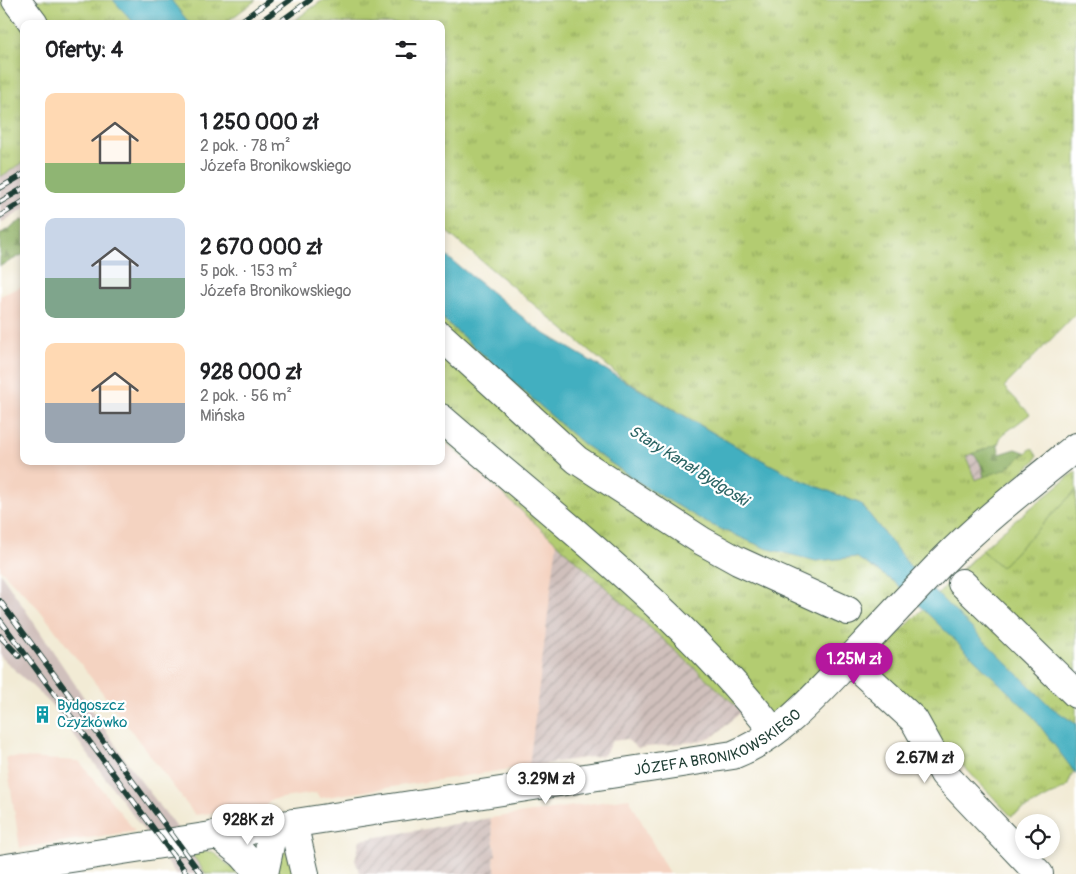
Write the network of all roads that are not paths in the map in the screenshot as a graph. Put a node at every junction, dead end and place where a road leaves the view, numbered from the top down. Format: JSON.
{"nodes":[{"id":1,"x":16,"y":0,"type":"edge"},
{"id":2,"x":31,"y":20,"type":"edge"},
{"id":3,"x":445,"y":340,"type":"edge"},
{"id":4,"x":445,"y":421,"type":"edge"},
{"id":5,"x":1076,"y":447,"type":"edge"},
{"id":6,"x":962,"y":583,"type":"dead end"},
{"id":7,"x":848,"y":611,"type":"dead end"},
{"id":8,"x":849,"y":660,"type":"junction"},
{"id":9,"x":1076,"y":694,"type":"edge"},
{"id":10,"x":774,"y":732,"type":"junction"},
{"id":11,"x":284,"y":825,"type":"junction"},
{"id":12,"x":217,"y":834,"type":"junction"},
{"id":13,"x":0,"y":869,"type":"edge"},
{"id":14,"x":262,"y":874,"type":"edge"},
{"id":15,"x":305,"y":874,"type":"edge"},
{"id":16,"x":1039,"y":874,"type":"edge"}],
"edges":[{"from":1,"to":2,"type":"street"},
{"from":3,"to":7,"type":"street"},
{"from":4,"to":10,"type":"street"},
{"from":5,"to":8,"type":"street","name":"JÓZEFA BRONIKOWSKIEGO"},
{"from":6,"to":9,"type":"street"},
{"from":8,"to":10,"type":"street","name":"JÓZEFA BRONIKOWSKIEGO"},
{"from":8,"to":16,"type":"street"},
{"from":10,"to":11,"type":"street","name":"JÓZEFA BRONIKOWSKIEGO"},
{"from":11,"to":12,"type":"street","name":"JÓZEFA BRONIKOWSKIEGO"},
{"from":11,"to":14,"type":"street"},
{"from":11,"to":15,"type":"street"},
{"from":12,"to":13,"type":"street","name":"JÓZEFA BRONIKOWSKIEGO"},
{"from":12,"to":14,"type":"street"}]}
